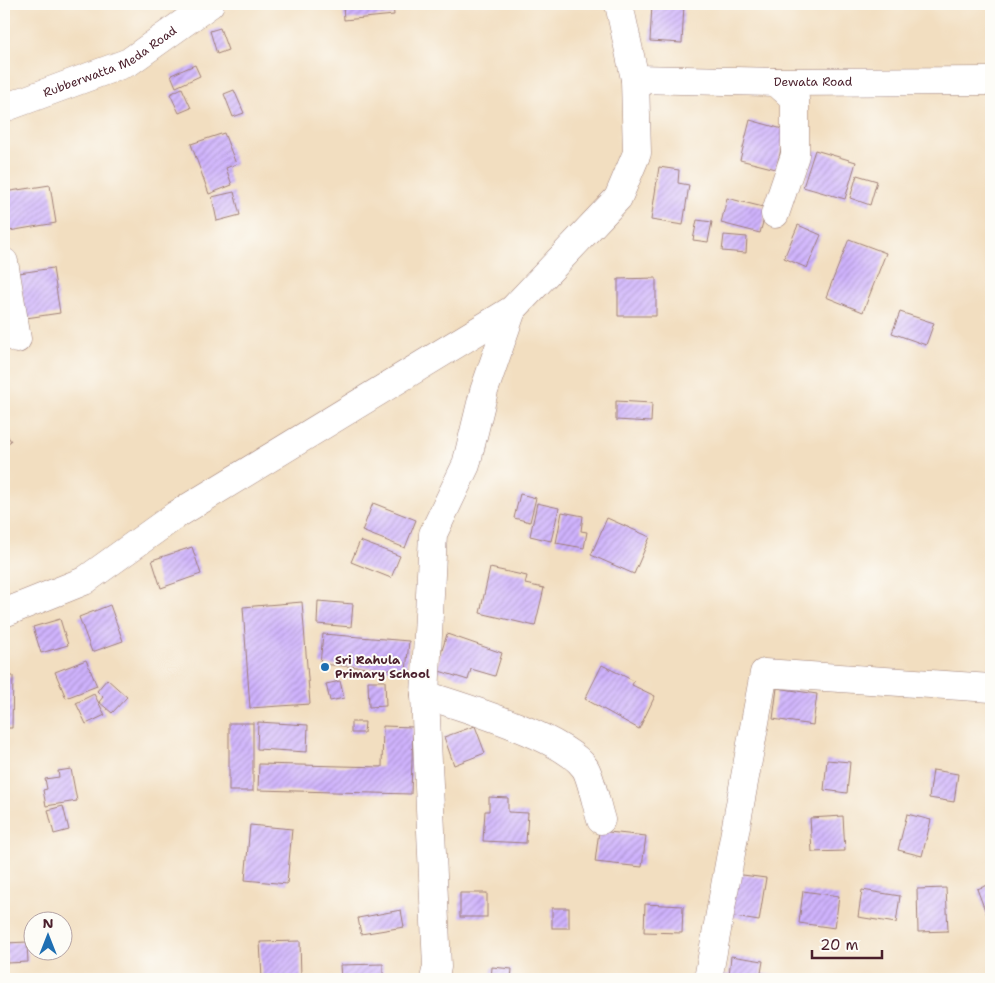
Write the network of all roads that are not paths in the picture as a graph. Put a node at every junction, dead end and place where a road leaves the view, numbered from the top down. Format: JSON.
{"nodes":[{"id":1,"x":210,"y":4,"type":"edge"},
{"id":2,"x":619,"y":4,"type":"edge"},
{"id":3,"x":635,"y":79,"type":"junction"},
{"id":4,"x":991,"y":81,"type":"edge"},
{"id":5,"x":776,"y":82,"type":"junction"},
{"id":6,"x":4,"y":108,"type":"edge"},
{"id":7,"x":775,"y":214,"type":"dead end"},
{"id":8,"x":4,"y":262,"type":"edge"},
{"id":9,"x":512,"y":310,"type":"junction"},
{"id":10,"x":18,"y":339,"type":"dead end"},
{"id":11,"x":4,"y":613,"type":"edge"},
{"id":12,"x":991,"y":688,"type":"edge"},
{"id":13,"x":425,"y":694,"type":"junction"},
{"id":14,"x":601,"y":820,"type":"dead end"},
{"id":15,"x":434,"y":979,"type":"edge"},
{"id":16,"x":708,"y":979,"type":"edge"}],
"edges":[{"from":1,"to":6,"type":"street","name":"Rubberwatta Meda Road"},
{"from":2,"to":3,"type":"street"},
{"from":3,"to":5,"type":"street","name":"Dewata Road"},
{"from":3,"to":9,"type":"street"},
{"from":4,"to":5,"type":"street","name":"Dewata Road"},
{"from":5,"to":7,"type":"street"},
{"from":8,"to":10,"type":"street"},
{"from":9,"to":11,"type":"street"},
{"from":9,"to":13,"type":"street"},
{"from":12,"to":16,"type":"street"},
{"from":13,"to":14,"type":"street"},
{"from":13,"to":15,"type":"street"}]}
